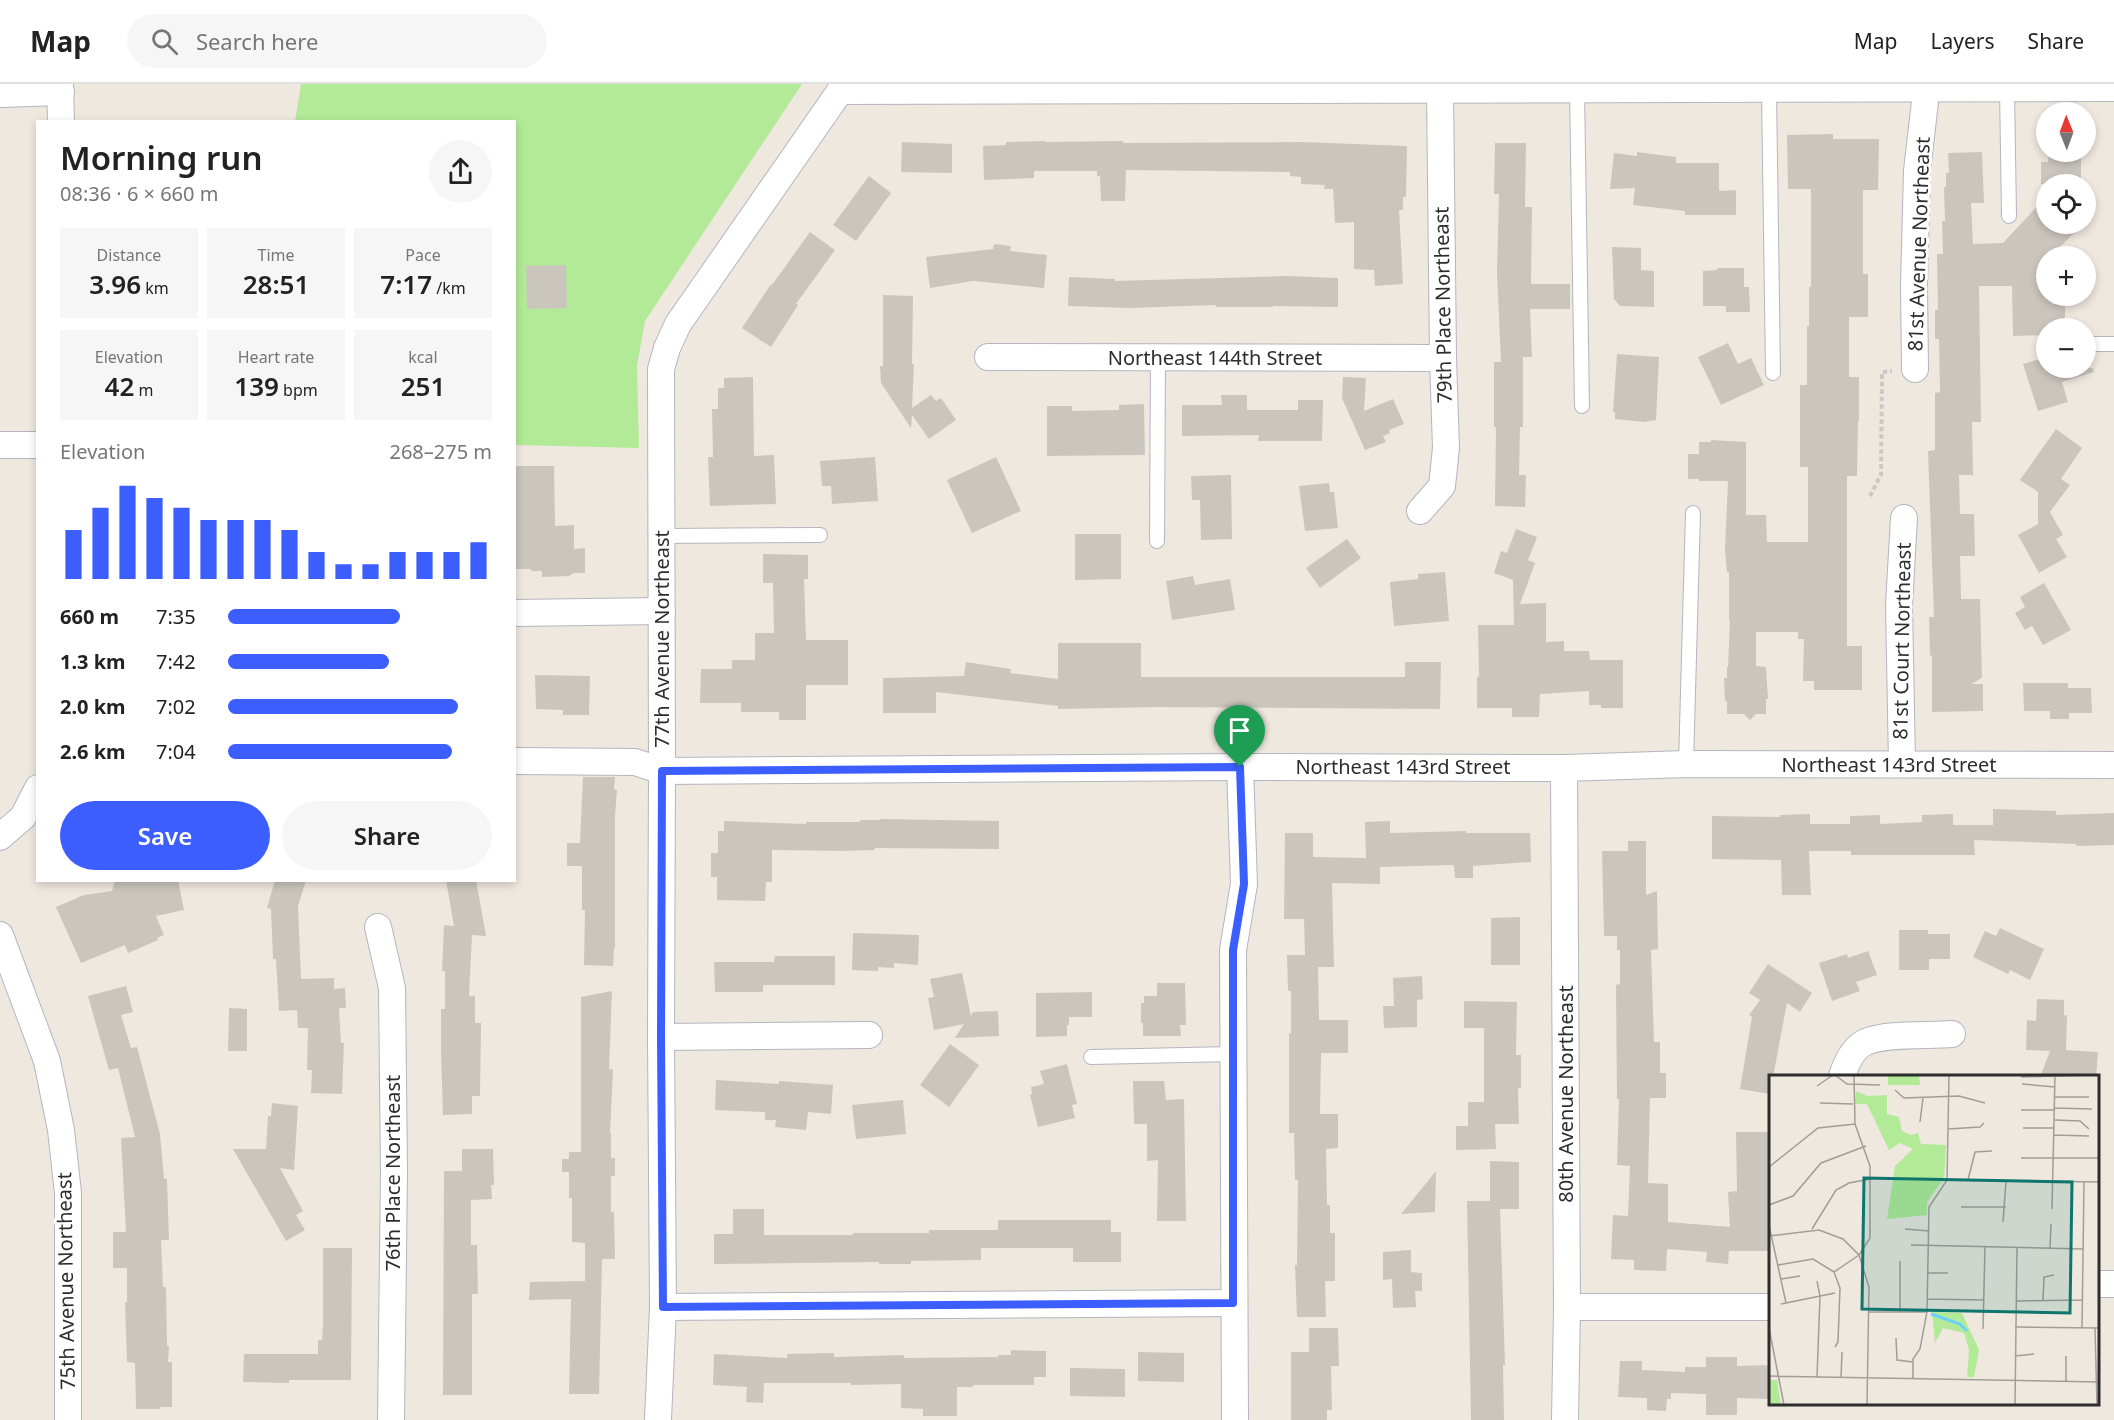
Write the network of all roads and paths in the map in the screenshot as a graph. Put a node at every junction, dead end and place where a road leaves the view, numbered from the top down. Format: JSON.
{"nodes":[{"id":1,"x":1927,"y":86,"type":"edge"},
{"id":2,"x":1059,"y":87,"type":"edge"},
{"id":3,"x":60,"y":88,"type":"edge"},
{"id":4,"x":840,"y":88,"type":"edge"},
{"id":5,"x":2114,"y":88,"type":"edge"},
{"id":6,"x":2007,"y":89,"type":"junction"},
{"id":7,"x":1440,"y":90,"type":"junction"},
{"id":8,"x":1577,"y":90,"type":"junction"},
{"id":9,"x":1769,"y":90,"type":"junction"},
{"id":10,"x":0,"y":94,"type":"edge"},
{"id":11,"x":61,"y":120,"type":"edge"},
{"id":12,"x":2009,"y":216,"type":"dead end"},
{"id":13,"x":2096,"y":344,"type":"edge"},
{"id":14,"x":2114,"y":344,"type":"edge"},
{"id":15,"x":988,"y":357,"type":"dead end"},
{"id":16,"x":1158,"y":357,"type":"junction"},
{"id":17,"x":1443,"y":358,"type":"junction"},
{"id":18,"x":1915,"y":369,"type":"joint"},
{"id":19,"x":1773,"y":372,"type":"dead end"},
{"id":20,"x":1582,"y":406,"type":"dead end"},
{"id":21,"x":0,"y":445,"type":"edge"},
{"id":22,"x":36,"y":445,"type":"edge"},
{"id":23,"x":1870,"y":496,"type":"dead end"},
{"id":24,"x":1420,"y":511,"type":"dead end"},
{"id":25,"x":1692,"y":513,"type":"dead end"},
{"id":26,"x":1904,"y":518,"type":"dead end"},
{"id":27,"x":820,"y":535,"type":"dead end"},
{"id":28,"x":662,"y":536,"type":"junction"},
{"id":29,"x":1156,"y":542,"type":"dead end"},
{"id":30,"x":662,"y":611,"type":"junction"},
{"id":31,"x":516,"y":613,"type":"edge"},
{"id":32,"x":516,"y":761,"type":"edge"},
{"id":33,"x":1686,"y":764,"type":"junction"},
{"id":34,"x":1902,"y":765,"type":"junction"},
{"id":35,"x":2114,"y":765,"type":"edge"},
{"id":36,"x":1240,"y":767,"type":"junction"},
{"id":37,"x":1564,"y":768,"type":"junction"},
{"id":38,"x":662,"y":771,"type":"junction"},
{"id":39,"x":36,"y":792,"type":"edge"},
{"id":40,"x":0,"y":837,"type":"edge"},
{"id":41,"x":378,"y":927,"type":"dead end"},
{"id":42,"x":0,"y":935,"type":"edge"},
{"id":43,"x":1952,"y":1034,"type":"dead end"},
{"id":44,"x":869,"y":1035,"type":"dead end"},
{"id":45,"x":661,"y":1037,"type":"junction"},
{"id":46,"x":1233,"y":1054,"type":"junction"},
{"id":47,"x":1091,"y":1057,"type":"dead end"},
{"id":48,"x":1843,"y":1075,"type":"edge"},
{"id":49,"x":1233,"y":1303,"type":"junction"},
{"id":50,"x":663,"y":1307,"type":"junction"},
{"id":51,"x":1567,"y":1307,"type":"junction"},
{"id":52,"x":1769,"y":1307,"type":"edge"},
{"id":53,"x":68,"y":1420,"type":"edge"},
{"id":54,"x":391,"y":1420,"type":"edge"},
{"id":55,"x":658,"y":1420,"type":"edge"},
{"id":56,"x":1235,"y":1420,"type":"edge"},
{"id":57,"x":1565,"y":1420,"type":"edge"}],
"edges":[{"from":1,"to":6,"type":"street"},
{"from":1,"to":9,"type":"street"},
{"from":1,"to":18,"type":"street","name":"81st Avenue Northeast"},
{"from":2,"to":4,"type":"street"},
{"from":2,"to":7,"type":"street"},
{"from":3,"to":10,"type":"street"},
{"from":3,"to":11,"type":"street"},
{"from":4,"to":28,"type":"street","name":"77th Avenue Northeast"},
{"from":5,"to":6,"type":"street"},
{"from":6,"to":12,"type":"lane"},
{"from":7,"to":8,"type":"street"},
{"from":7,"to":17,"type":"street","name":"79th Place Northeast"},
{"from":8,"to":9,"type":"street"},
{"from":8,"to":20,"type":"lane"},
{"from":9,"to":19,"type":"lane"},
{"from":13,"to":14,"type":"lane"},
{"from":15,"to":16,"type":"street","name":"Northeast 144th Street"},
{"from":16,"to":17,"type":"street","name":"Northeast 144th Street"},
{"from":16,"to":29,"type":"lane"},
{"from":17,"to":24,"type":"street","name":"79th Place Northeast"},
{"from":18,"to":23,"type":"path"},
{"from":21,"to":22,"type":"street"},
{"from":25,"to":33,"type":"lane"},
{"from":26,"to":34,"type":"street","name":"81st Court Northeast"},
{"from":27,"to":28,"type":"lane"},
{"from":28,"to":30,"type":"street","name":"77th Avenue Northeast"},
{"from":30,"to":31,"type":"street"},
{"from":30,"to":38,"type":"street","name":"77th Avenue Northeast"},
{"from":32,"to":38,"type":"street","name":"Northeast 143rd Street"},
{"from":33,"to":34,"type":"street","name":"Northeast 143rd Street"},
{"from":33,"to":37,"type":"street","name":"Northeast 143rd Street"},
{"from":34,"to":35,"type":"street","name":"Northeast 143rd Street"},
{"from":36,"to":37,"type":"street","name":"Northeast 143rd Street"},
{"from":36,"to":38,"type":"street","name":"Northeast 143rd Street"},
{"from":36,"to":46,"type":"street"},
{"from":37,"to":51,"type":"street","name":"80th Avenue Northeast"},
{"from":38,"to":45,"type":"street","name":"77th Avenue Northeast"},
{"from":39,"to":40,"type":"street"},
{"from":41,"to":54,"type":"street","name":"76th Place Northeast"},
{"from":42,"to":53,"type":"street","name":"75th Avenue Northeast"},
{"from":43,"to":48,"type":"street"},
{"from":44,"to":45,"type":"street"},
{"from":45,"to":50,"type":"street","name":"77th Avenue Northeast"},
{"from":46,"to":47,"type":"lane"},
{"from":46,"to":49,"type":"street"},
{"from":49,"to":50,"type":"street"},
{"from":49,"to":56,"type":"street"},
{"from":50,"to":55,"type":"street","name":"77th Avenue Northeast"},
{"from":51,"to":52,"type":"street"},
{"from":51,"to":57,"type":"street","name":"80th Avenue Northeast"}]}
